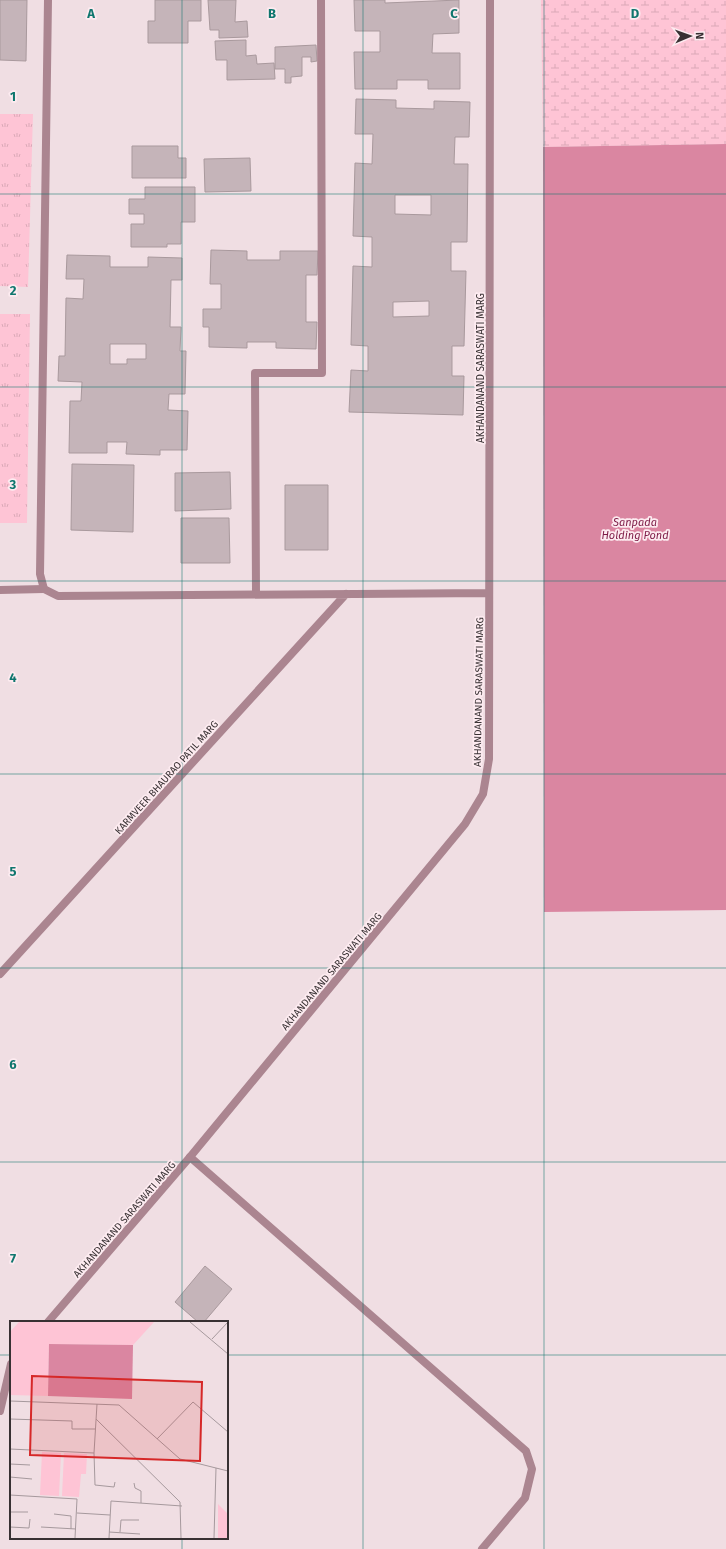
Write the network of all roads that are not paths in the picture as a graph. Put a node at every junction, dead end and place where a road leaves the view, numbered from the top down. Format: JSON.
{"nodes":[{"id":1,"x":48,"y":0,"type":"edge"},
{"id":2,"x":321,"y":0,"type":"edge"},
{"id":3,"x":490,"y":0,"type":"edge"},
{"id":4,"x":44,"y":589,"type":"junction"},
{"id":5,"x":0,"y":590,"type":"edge"},
{"id":6,"x":490,"y":593,"type":"junction"},
{"id":7,"x":256,"y":594,"type":"junction"},
{"id":8,"x":346,"y":594,"type":"junction"},
{"id":9,"x":0,"y":974,"type":"edge"},
{"id":10,"x":190,"y":1157,"type":"junction"},
{"id":11,"x":49,"y":1321,"type":"edge"},
{"id":12,"x":10,"y":1368,"type":"edge"},
{"id":13,"x":0,"y":1411,"type":"edge"},
{"id":14,"x":482,"y":1549,"type":"edge"}],
"edges":[{"from":1,"to":4,"type":"street"},
{"from":2,"to":7,"type":"street"},
{"from":3,"to":6,"type":"street","name":"AKHANDANAND SARASWATI MARG"},
{"from":4,"to":5,"type":"street"},
{"from":4,"to":7,"type":"street"},
{"from":6,"to":8,"type":"street"},
{"from":6,"to":10,"type":"street","name":"AKHANDANAND SARASWATI MARG"},
{"from":7,"to":8,"type":"street"},
{"from":8,"to":9,"type":"street","name":"KARMVEER BHAURAO PATIL MARG"},
{"from":10,"to":11,"type":"street","name":"AKHANDANAND SARASWATI MARG"},
{"from":10,"to":14,"type":"street"},
{"from":12,"to":13,"type":"street"}]}
